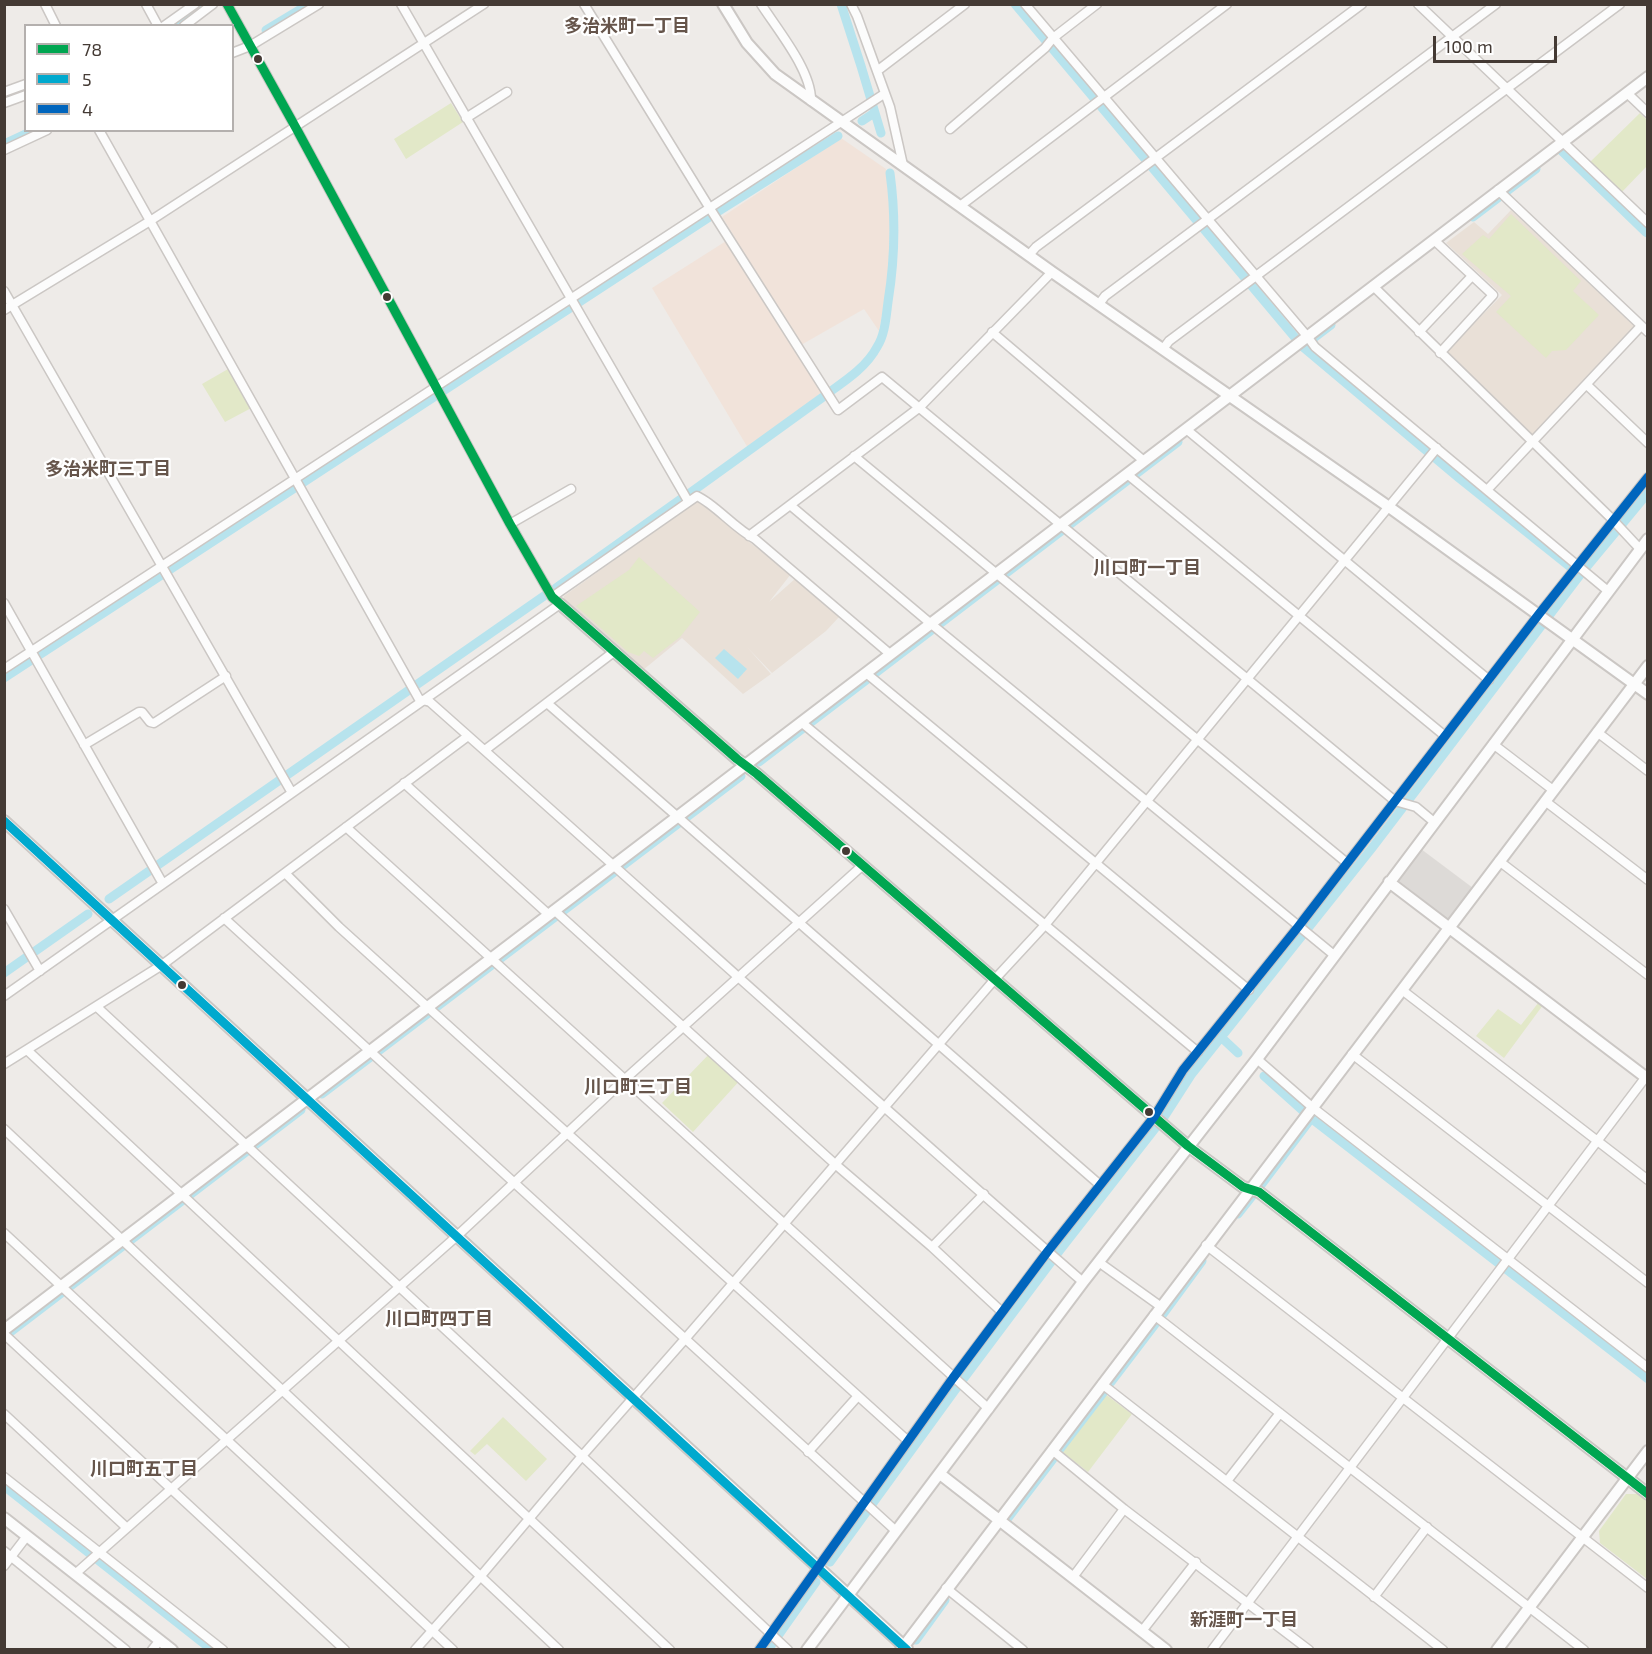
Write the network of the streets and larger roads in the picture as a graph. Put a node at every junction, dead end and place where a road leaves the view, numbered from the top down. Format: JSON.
{"nodes":[{"id":1,"x":45,"y":4,"type":"edge"},
{"id":2,"x":146,"y":4,"type":"edge"},
{"id":3,"x":195,"y":4,"type":"edge"},
{"id":4,"x":213,"y":4,"type":"edge"},
{"id":5,"x":227,"y":4,"type":"edge"},
{"id":6,"x":319,"y":4,"type":"edge"},
{"id":7,"x":401,"y":4,"type":"edge"},
{"id":8,"x":484,"y":4,"type":"edge"},
{"id":9,"x":585,"y":4,"type":"edge"},
{"id":10,"x":723,"y":4,"type":"edge"},
{"id":11,"x":761,"y":4,"type":"edge"},
{"id":12,"x":851,"y":4,"type":"edge"},
{"id":13,"x":965,"y":4,"type":"edge"},
{"id":14,"x":1025,"y":4,"type":"edge"},
{"id":15,"x":1097,"y":4,"type":"edge"},
{"id":16,"x":1227,"y":4,"type":"edge"},
{"id":17,"x":1362,"y":4,"type":"edge"},
{"id":18,"x":1418,"y":4,"type":"edge"},
{"id":19,"x":1496,"y":4,"type":"edge"},
{"id":20,"x":1620,"y":4,"type":"edge"},
{"id":21,"x":55,"y":24,"type":"edge"},
{"id":22,"x":157,"y":24,"type":"edge"},
{"id":23,"x":167,"y":24,"type":"edge"},
{"id":24,"x":187,"y":24,"type":"edge"},
{"id":25,"x":1453,"y":37,"type":"junction"},
{"id":26,"x":1049,"y":42,"type":"junction"},
{"id":27,"x":424,"y":45,"type":"junction"},
{"id":28,"x":250,"y":46,"type":"junction"},
{"id":29,"x":234,"y":52,"type":"edge"},
{"id":30,"x":877,"y":71,"type":"junction"},
{"id":31,"x":1647,"y":77,"type":"edge"},
{"id":32,"x":24,"y":85,"type":"edge"},
{"id":33,"x":1507,"y":88,"type":"junction"},
{"id":34,"x":4,"y":92,"type":"edge"},
{"id":35,"x":507,"y":92,"type":"dead end"},
{"id":36,"x":1626,"y":93,"type":"junction"},
{"id":37,"x":884,"y":94,"type":"junction"},
{"id":38,"x":24,"y":96,"type":"edge"},
{"id":39,"x":1099,"y":100,"type":"junction"},
{"id":40,"x":811,"y":101,"type":"junction"},
{"id":41,"x":4,"y":103,"type":"edge"},
{"id":42,"x":1647,"y":113,"type":"edge"},
{"id":43,"x":466,"y":118,"type":"junction"},
{"id":44,"x":840,"y":122,"type":"junction"},
{"id":45,"x":296,"y":128,"type":"junction"},
{"id":46,"x":950,"y":129,"type":"dead end"},
{"id":47,"x":43,"y":132,"type":"edge"},
{"id":48,"x":100,"y":132,"type":"edge"},
{"id":49,"x":1563,"y":142,"type":"junction"},
{"id":50,"x":4,"y":150,"type":"edge"},
{"id":51,"x":1154,"y":159,"type":"junction"},
{"id":52,"x":903,"y":165,"type":"junction"},
{"id":53,"x":1498,"y":190,"type":"junction"},
{"id":54,"x":960,"y":206,"type":"junction"},
{"id":55,"x":712,"y":212,"type":"junction"},
{"id":56,"x":150,"y":221,"type":"junction"},
{"id":57,"x":1203,"y":223,"type":"junction"},
{"id":58,"x":1647,"y":224,"type":"edge"},
{"id":59,"x":1434,"y":240,"type":"junction"},
{"id":60,"x":1029,"y":255,"type":"junction"},
{"id":61,"x":1052,"y":272,"type":"junction"},
{"id":62,"x":1472,"y":276,"type":"junction"},
{"id":63,"x":1253,"y":280,"type":"junction"},
{"id":64,"x":1374,"y":286,"type":"junction"},
{"id":65,"x":4,"y":291,"type":"edge"},
{"id":66,"x":573,"y":302,"type":"junction"},
{"id":67,"x":1099,"y":304,"type":"junction"},
{"id":68,"x":9,"y":307,"type":"edge"},
{"id":69,"x":1644,"y":329,"type":"edge"},
{"id":70,"x":992,"y":332,"type":"junction"},
{"id":71,"x":1419,"y":332,"type":"junction"},
{"id":72,"x":1303,"y":340,"type":"junction"},
{"id":73,"x":1163,"y":349,"type":"junction"},
{"id":74,"x":1440,"y":353,"type":"junction"},
{"id":75,"x":1587,"y":385,"type":"junction"},
{"id":76,"x":438,"y":391,"type":"junction"},
{"id":77,"x":1229,"y":396,"type":"junction"},
{"id":78,"x":920,"y":407,"type":"junction"},
{"id":79,"x":1186,"y":429,"type":"junction"},
{"id":80,"x":1532,"y":442,"type":"junction"},
{"id":81,"x":1647,"y":443,"type":"edge"},
{"id":82,"x":1437,"y":448,"type":"junction"},
{"id":83,"x":854,"y":456,"type":"junction"},
{"id":84,"x":1144,"y":461,"type":"junction"},
{"id":85,"x":1127,"y":474,"type":"junction"},
{"id":86,"x":1647,"y":477,"type":"edge"},
{"id":87,"x":298,"y":483,"type":"junction"},
{"id":88,"x":570,"y":489,"type":"dead end"},
{"id":89,"x":1487,"y":490,"type":"junction"},
{"id":90,"x":688,"y":501,"type":"junction"},
{"id":91,"x":790,"y":505,"type":"junction"},
{"id":92,"x":1389,"y":507,"type":"junction"},
{"id":93,"x":1612,"y":519,"type":"junction"},
{"id":94,"x":510,"y":524,"type":"junction"},
{"id":95,"x":1061,"y":524,"type":"junction"},
{"id":96,"x":749,"y":536,"type":"junction"},
{"id":97,"x":1647,"y":539,"type":"edge"},
{"id":98,"x":1640,"y":549,"type":"junction"},
{"id":99,"x":1345,"y":561,"type":"junction"},
{"id":100,"x":1576,"y":567,"type":"junction"},
{"id":101,"x":164,"y":570,"type":"junction"},
{"id":102,"x":996,"y":573,"type":"junction"},
{"id":103,"x":1608,"y":591,"type":"junction"},
{"id":104,"x":556,"y":601,"type":"junction"},
{"id":105,"x":4,"y":603,"type":"edge"},
{"id":106,"x":1540,"y":615,"type":"junction"},
{"id":107,"x":1299,"y":617,"type":"junction"},
{"id":108,"x":930,"y":624,"type":"junction"},
{"id":109,"x":1571,"y":638,"type":"junction"},
{"id":110,"x":615,"y":651,"type":"junction"},
{"id":111,"x":890,"y":654,"type":"junction"},
{"id":112,"x":34,"y":656,"type":"junction"},
{"id":113,"x":1647,"y":666,"type":"edge"},
{"id":114,"x":4,"y":669,"type":"edge"},
{"id":115,"x":866,"y":673,"type":"junction"},
{"id":116,"x":226,"y":676,"type":"junction"},
{"id":117,"x":1248,"y":678,"type":"junction"},
{"id":118,"x":1490,"y":680,"type":"junction"},
{"id":119,"x":1634,"y":684,"type":"junction"},
{"id":120,"x":1647,"y":694,"type":"edge"},
{"id":121,"x":424,"y":700,"type":"junction"},
{"id":122,"x":547,"y":703,"type":"junction"},
{"id":123,"x":801,"y":722,"type":"junction"},
{"id":124,"x":1597,"y":732,"type":"junction"},
{"id":125,"x":468,"y":736,"type":"junction"},
{"id":126,"x":1445,"y":736,"type":"junction"},
{"id":127,"x":1198,"y":740,"type":"junction"},
{"id":128,"x":1493,"y":744,"type":"junction"},
{"id":129,"x":84,"y":745,"type":"junction"},
{"id":130,"x":485,"y":750,"type":"junction"},
{"id":131,"x":744,"y":765,"type":"junction"},
{"id":132,"x":1647,"y":771,"type":"edge"},
{"id":133,"x":404,"y":783,"type":"junction"},
{"id":134,"x":1553,"y":790,"type":"junction"},
{"id":135,"x":292,"y":793,"type":"junction"},
{"id":136,"x":1395,"y":801,"type":"junction"},
{"id":137,"x":1545,"y":801,"type":"junction"},
{"id":138,"x":1146,"y":802,"type":"junction"},
{"id":139,"x":678,"y":816,"type":"junction"},
{"id":140,"x":4,"y":821,"type":"edge"},
{"id":141,"x":1434,"y":822,"type":"junction"},
{"id":142,"x":346,"y":827,"type":"junction"},
{"id":143,"x":1499,"y":861,"type":"junction"},
{"id":144,"x":1095,"y":863,"type":"junction"},
{"id":145,"x":1347,"y":863,"type":"junction"},
{"id":146,"x":612,"y":865,"type":"junction"},
{"id":147,"x":862,"y":865,"type":"junction"},
{"id":148,"x":285,"y":873,"type":"junction"},
{"id":149,"x":1647,"y":880,"type":"edge"},
{"id":150,"x":1389,"y":882,"type":"junction"},
{"id":151,"x":163,"y":884,"type":"junction"},
{"id":152,"x":4,"y":909,"type":"edge"},
{"id":153,"x":551,"y":912,"type":"junction"},
{"id":154,"x":224,"y":918,"type":"junction"},
{"id":155,"x":113,"y":919,"type":"junction"},
{"id":156,"x":799,"y":921,"type":"junction"},
{"id":157,"x":1045,"y":925,"type":"junction"},
{"id":158,"x":1298,"y":927,"type":"junction"},
{"id":159,"x":1450,"y":927,"type":"junction"},
{"id":160,"x":1334,"y":955,"type":"junction"},
{"id":161,"x":491,"y":958,"type":"junction"},
{"id":162,"x":162,"y":965,"type":"junction"},
{"id":163,"x":40,"y":971,"type":"junction"},
{"id":164,"x":1647,"y":975,"type":"edge"},
{"id":165,"x":738,"y":978,"type":"junction"},
{"id":166,"x":995,"y":979,"type":"junction"},
{"id":167,"x":1249,"y":990,"type":"junction"},
{"id":168,"x":1402,"y":990,"type":"junction"},
{"id":169,"x":4,"y":996,"type":"edge"},
{"id":170,"x":427,"y":1006,"type":"junction"},
{"id":171,"x":97,"y":1007,"type":"junction"},
{"id":172,"x":682,"y":1027,"type":"junction"},
{"id":173,"x":939,"y":1044,"type":"junction"},
{"id":174,"x":27,"y":1050,"type":"junction"},
{"id":175,"x":370,"y":1050,"type":"junction"},
{"id":176,"x":1198,"y":1052,"type":"junction"},
{"id":177,"x":1352,"y":1054,"type":"junction"},
{"id":178,"x":1257,"y":1059,"type":"junction"},
{"id":179,"x":4,"y":1064,"type":"edge"},
{"id":180,"x":1647,"y":1077,"type":"edge"},
{"id":181,"x":624,"y":1080,"type":"junction"},
{"id":182,"x":307,"y":1098,"type":"junction"},
{"id":183,"x":885,"y":1106,"type":"junction"},
{"id":184,"x":1309,"y":1112,"type":"junction"},
{"id":185,"x":1160,"y":1122,"type":"junction"},
{"id":186,"x":4,"y":1129,"type":"edge"},
{"id":187,"x":568,"y":1134,"type":"junction"},
{"id":188,"x":1597,"y":1141,"type":"junction"},
{"id":189,"x":246,"y":1145,"type":"junction"},
{"id":190,"x":1188,"y":1146,"type":"junction"},
{"id":191,"x":835,"y":1164,"type":"junction"},
{"id":192,"x":1647,"y":1180,"type":"edge"},
{"id":193,"x":514,"y":1183,"type":"junction"},
{"id":194,"x":1100,"y":1185,"type":"junction"},
{"id":195,"x":1249,"y":1189,"type":"junction"},
{"id":196,"x":181,"y":1193,"type":"junction"},
{"id":197,"x":984,"y":1194,"type":"junction"},
{"id":198,"x":1548,"y":1206,"type":"junction"},
{"id":199,"x":784,"y":1224,"type":"junction"},
{"id":200,"x":4,"y":1233,"type":"edge"},
{"id":201,"x":457,"y":1236,"type":"junction"},
{"id":202,"x":122,"y":1240,"type":"junction"},
{"id":203,"x":1206,"y":1245,"type":"junction"},
{"id":204,"x":932,"y":1247,"type":"junction"},
{"id":205,"x":1048,"y":1251,"type":"junction"},
{"id":206,"x":1100,"y":1263,"type":"junction"},
{"id":207,"x":1505,"y":1265,"type":"junction"},
{"id":208,"x":734,"y":1282,"type":"junction"},
{"id":209,"x":1083,"y":1282,"type":"junction"},
{"id":210,"x":1647,"y":1283,"type":"edge"},
{"id":211,"x":62,"y":1286,"type":"junction"},
{"id":212,"x":399,"y":1287,"type":"junction"},
{"id":213,"x":1157,"y":1311,"type":"junction"},
{"id":214,"x":1002,"y":1312,"type":"junction"},
{"id":215,"x":4,"y":1332,"type":"edge"},
{"id":216,"x":686,"y":1339,"type":"junction"},
{"id":217,"x":1447,"y":1339,"type":"junction"},
{"id":218,"x":339,"y":1342,"type":"junction"},
{"id":219,"x":1647,"y":1368,"type":"edge"},
{"id":220,"x":953,"y":1378,"type":"junction"},
{"id":221,"x":1102,"y":1384,"type":"junction"},
{"id":222,"x":282,"y":1391,"type":"junction"},
{"id":223,"x":858,"y":1396,"type":"junction"},
{"id":224,"x":1402,"y":1397,"type":"junction"},
{"id":225,"x":633,"y":1398,"type":"junction"},
{"id":226,"x":989,"y":1409,"type":"junction"},
{"id":227,"x":1280,"y":1413,"type":"junction"},
{"id":228,"x":4,"y":1414,"type":"edge"},
{"id":229,"x":908,"y":1440,"type":"junction"},
{"id":230,"x":227,"y":1441,"type":"junction"},
{"id":231,"x":1052,"y":1450,"type":"junction"},
{"id":232,"x":1647,"y":1451,"type":"edge"},
{"id":233,"x":808,"y":1452,"type":"junction"},
{"id":234,"x":582,"y":1456,"type":"junction"},
{"id":235,"x":1348,"y":1467,"type":"junction"},
{"id":236,"x":940,"y":1474,"type":"junction"},
{"id":237,"x":4,"y":1477,"type":"edge"},
{"id":238,"x":1627,"y":1478,"type":"junction"},
{"id":239,"x":1227,"y":1481,"type":"junction"},
{"id":240,"x":171,"y":1488,"type":"junction"},
{"id":241,"x":1647,"y":1494,"type":"edge"},
{"id":242,"x":865,"y":1503,"type":"junction"},
{"id":243,"x":1124,"y":1509,"type":"junction"},
{"id":244,"x":4,"y":1518,"type":"edge"},
{"id":245,"x":999,"y":1518,"type":"junction"},
{"id":246,"x":530,"y":1519,"type":"junction"},
{"id":247,"x":1427,"y":1527,"type":"junction"},
{"id":248,"x":127,"y":1528,"type":"junction"},
{"id":249,"x":896,"y":1531,"type":"junction"},
{"id":250,"x":27,"y":1536,"type":"junction"},
{"id":251,"x":1298,"y":1536,"type":"junction"},
{"id":252,"x":1583,"y":1538,"type":"junction"},
{"id":253,"x":99,"y":1552,"type":"junction"},
{"id":254,"x":8,"y":1554,"type":"edge"},
{"id":255,"x":1196,"y":1562,"type":"junction"},
{"id":256,"x":4,"y":1566,"type":"edge"},
{"id":257,"x":816,"y":1568,"type":"junction"},
{"id":258,"x":75,"y":1574,"type":"junction"},
{"id":259,"x":480,"y":1577,"type":"junction"},
{"id":260,"x":1073,"y":1577,"type":"junction"},
{"id":261,"x":946,"y":1588,"type":"junction"},
{"id":262,"x":1647,"y":1588,"type":"edge"},
{"id":263,"x":848,"y":1595,"type":"junction"},
{"id":264,"x":1374,"y":1597,"type":"junction"},
{"id":265,"x":1249,"y":1602,"type":"junction"},
{"id":266,"x":1529,"y":1607,"type":"junction"},
{"id":267,"x":432,"y":1630,"type":"junction"},
{"id":268,"x":1142,"y":1631,"type":"junction"},
{"id":269,"x":770,"y":1634,"type":"junction"},
{"id":270,"x":160,"y":1640,"type":"junction"},
{"id":271,"x":904,"y":1649,"type":"edge"},
{"id":272,"x":126,"y":1650,"type":"edge"},
{"id":273,"x":152,"y":1650,"type":"edge"},
{"id":274,"x":172,"y":1650,"type":"edge"},
{"id":275,"x":223,"y":1650,"type":"edge"},
{"id":276,"x":345,"y":1650,"type":"edge"},
{"id":277,"x":415,"y":1650,"type":"edge"},
{"id":278,"x":453,"y":1650,"type":"edge"},
{"id":279,"x":559,"y":1650,"type":"edge"},
{"id":280,"x":670,"y":1650,"type":"edge"},
{"id":281,"x":759,"y":1650,"type":"edge"},
{"id":282,"x":788,"y":1650,"type":"edge"},
{"id":283,"x":807,"y":1650,"type":"edge"},
{"id":284,"x":1023,"y":1650,"type":"edge"},
{"id":285,"x":1166,"y":1650,"type":"edge"},
{"id":286,"x":1212,"y":1650,"type":"edge"},
{"id":287,"x":1309,"y":1650,"type":"edge"},
{"id":288,"x":1443,"y":1650,"type":"edge"},
{"id":289,"x":1497,"y":1650,"type":"edge"},
{"id":290,"x":1584,"y":1650,"type":"edge"}],
"edges":[{"from":1,"to":21,"type":"street"},
{"from":2,"to":22,"type":"street"},
{"from":3,"to":23,"type":"street"},
{"from":4,"to":24,"type":"street"},
{"from":5,"to":28,"type":"street"},
{"from":6,"to":28,"type":"street"},
{"from":7,"to":27,"type":"street"},
{"from":8,"to":27,"type":"street"},
{"from":9,"to":55,"type":"street"},
{"from":10,"to":40,"type":"street"},
{"from":11,"to":40,"type":"street"},
{"from":12,"to":30,"type":"street"},
{"from":13,"to":30,"type":"street"},
{"from":14,"to":26,"type":"street"},
{"from":15,"to":26,"type":"street"},
{"from":16,"to":39,"type":"street"},
{"from":17,"to":51,"type":"street"},
{"from":18,"to":25,"type":"street"},
{"from":19,"to":25,"type":"street"},
{"from":20,"to":33,"type":"street"},
{"from":25,"to":33,"type":"street"},
{"from":25,"to":57,"type":"street"},
{"from":26,"to":39,"type":"street"},
{"from":26,"to":46,"type":"street"},
{"from":27,"to":43,"type":"street"},
{"from":27,"to":45,"type":"street"},
{"from":28,"to":29,"type":"street"},
{"from":28,"to":45,"type":"street"},
{"from":30,"to":37,"type":"street"},
{"from":31,"to":36,"type":"street"},
{"from":32,"to":34,"type":"street"},
{"from":33,"to":49,"type":"street"},
{"from":33,"to":63,"type":"street"},
{"from":35,"to":43,"type":"street"},
{"from":36,"to":42,"type":"street"},
{"from":36,"to":49,"type":"street"},
{"from":37,"to":44,"type":"street"},
{"from":37,"to":52,"type":"street"},
{"from":38,"to":41,"type":"street"},
{"from":39,"to":51,"type":"street"},
{"from":39,"to":54,"type":"street"},
{"from":40,"to":44,"type":"street"},
{"from":43,"to":66,"type":"street"},
{"from":44,"to":52,"type":"street"},
{"from":44,"to":55,"type":"street"},
{"from":45,"to":56,"type":"street"},
{"from":45,"to":76,"type":"street"},
{"from":47,"to":50,"type":"street"},
{"from":48,"to":56,"type":"street"},
{"from":49,"to":53,"type":"street"},
{"from":49,"to":58,"type":"street"},
{"from":51,"to":57,"type":"street"},
{"from":51,"to":60,"type":"street"},
{"from":52,"to":54,"type":"street"},
{"from":53,"to":59,"type":"street"},
{"from":53,"to":69,"type":"street"},
{"from":54,"to":60,"type":"street"},
{"from":55,"to":66,"type":"street"},
{"from":55,"to":78,"type":"street"},
{"from":56,"to":68,"type":"street"},
{"from":56,"to":87,"type":"street"},
{"from":57,"to":63,"type":"street"},
{"from":57,"to":67,"type":"street"},
{"from":59,"to":62,"type":"street"},
{"from":59,"to":64,"type":"street"},
{"from":60,"to":61,"type":"street"},
{"from":61,"to":67,"type":"street"},
{"from":61,"to":70,"type":"street"},
{"from":62,"to":71,"type":"street"},
{"from":62,"to":74,"type":"street"},
{"from":63,"to":72,"type":"street"},
{"from":63,"to":73,"type":"street"},
{"from":64,"to":71,"type":"street"},
{"from":64,"to":72,"type":"street"},
{"from":65,"to":68,"type":"street"},
{"from":66,"to":76,"type":"street"},
{"from":66,"to":90,"type":"street"},
{"from":67,"to":73,"type":"street"},
{"from":68,"to":101,"type":"street"},
{"from":69,"to":75,"type":"street"},
{"from":70,"to":78,"type":"street"},
{"from":70,"to":84,"type":"street"},
{"from":71,"to":74,"type":"street"},
{"from":72,"to":77,"type":"street"},
{"from":72,"to":82,"type":"street"},
{"from":73,"to":77,"type":"street"},
{"from":74,"to":80,"type":"street"},
{"from":75,"to":80,"type":"street"},
{"from":75,"to":81,"type":"street"},
{"from":76,"to":87,"type":"street"},
{"from":76,"to":94,"type":"street"},
{"from":77,"to":79,"type":"street"},
{"from":77,"to":92,"type":"street"},
{"from":78,"to":83,"type":"street"},
{"from":78,"to":95,"type":"street"},
{"from":79,"to":84,"type":"street"},
{"from":79,"to":99,"type":"street"},
{"from":80,"to":89,"type":"street"},
{"from":80,"to":93,"type":"street"},
{"from":82,"to":89,"type":"street"},
{"from":82,"to":92,"type":"street"},
{"from":83,"to":91,"type":"street"},
{"from":83,"to":102,"type":"street"},
{"from":84,"to":85,"type":"street"},
{"from":85,"to":95,"type":"street"},
{"from":85,"to":107,"type":"street"},
{"from":86,"to":93,"type":"street"},
{"from":87,"to":101,"type":"street"},
{"from":87,"to":121,"type":"street"},
{"from":88,"to":94,"type":"street"},
{"from":89,"to":100,"type":"street"},
{"from":90,"to":96,"type":"street"},
{"from":90,"to":104,"type":"street"},
{"from":91,"to":96,"type":"street"},
{"from":91,"to":108,"type":"street"},
{"from":92,"to":99,"type":"street"},
{"from":92,"to":106,"type":"street"},
{"from":93,"to":98,"type":"street"},
{"from":93,"to":100,"type":"street"},
{"from":94,"to":104,"type":"street"},
{"from":95,"to":102,"type":"street"},
{"from":95,"to":117,"type":"street"},
{"from":96,"to":111,"type":"street"},
{"from":97,"to":98,"type":"street"},
{"from":98,"to":103,"type":"street"},
{"from":99,"to":107,"type":"street"},
{"from":99,"to":118,"type":"street"},
{"from":100,"to":103,"type":"street"},
{"from":100,"to":106,"type":"street"},
{"from":101,"to":112,"type":"street"},
{"from":101,"to":116,"type":"street"},
{"from":102,"to":108,"type":"street"},
{"from":102,"to":127,"type":"street"},
{"from":103,"to":109,"type":"street"},
{"from":104,"to":110,"type":"street"},
{"from":104,"to":121,"type":"street"},
{"from":105,"to":112,"type":"street"},
{"from":106,"to":109,"type":"street"},
{"from":106,"to":118,"type":"street"},
{"from":107,"to":117,"type":"street"},
{"from":107,"to":126,"type":"street"},
{"from":108,"to":111,"type":"street"},
{"from":108,"to":138,"type":"street"},
{"from":109,"to":119,"type":"street"},
{"from":109,"to":128,"type":"street"},
{"from":110,"to":122,"type":"street"},
{"from":110,"to":131,"type":"street"},
{"from":111,"to":115,"type":"street"},
{"from":112,"to":114,"type":"street"},
{"from":112,"to":129,"type":"street"},
{"from":113,"to":119,"type":"street"},
{"from":115,"to":123,"type":"street"},
{"from":115,"to":144,"type":"street"},
{"from":116,"to":129,"type":"street"},
{"from":116,"to":135,"type":"street"},
{"from":117,"to":127,"type":"street"},
{"from":117,"to":136,"type":"street"},
{"from":118,"to":126,"type":"street"},
{"from":119,"to":120,"type":"street"},
{"from":119,"to":124,"type":"street"},
{"from":121,"to":125,"type":"street"},
{"from":121,"to":135,"type":"street"},
{"from":122,"to":130,"type":"street"},
{"from":122,"to":139,"type":"street"},
{"from":123,"to":131,"type":"street"},
{"from":123,"to":157,"type":"street"},
{"from":124,"to":132,"type":"street"},
{"from":124,"to":134,"type":"street"},
{"from":125,"to":130,"type":"street"},
{"from":125,"to":133,"type":"street"},
{"from":126,"to":136,"type":"street"},
{"from":127,"to":138,"type":"street"},
{"from":127,"to":145,"type":"street"},
{"from":128,"to":134,"type":"street"},
{"from":128,"to":141,"type":"street"},
{"from":129,"to":151,"type":"street"},
{"from":130,"to":146,"type":"street"},
{"from":131,"to":139,"type":"street"},
{"from":131,"to":147,"type":"street"},
{"from":133,"to":142,"type":"street"},
{"from":133,"to":153,"type":"street"},
{"from":134,"to":137,"type":"street"},
{"from":135,"to":151,"type":"street"},
{"from":136,"to":141,"type":"street"},
{"from":136,"to":145,"type":"street"},
{"from":137,"to":143,"type":"street"},
{"from":137,"to":149,"type":"street"},
{"from":138,"to":144,"type":"street"},
{"from":138,"to":158,"type":"street"},
{"from":139,"to":146,"type":"street"},
{"from":139,"to":156,"type":"street"},
{"from":140,"to":155,"type":"street"},
{"from":141,"to":150,"type":"street"},
{"from":142,"to":148,"type":"street"},
{"from":142,"to":161,"type":"street"},
{"from":143,"to":159,"type":"street"},
{"from":143,"to":164,"type":"street"},
{"from":144,"to":157,"type":"street"},
{"from":144,"to":167,"type":"street"},
{"from":145,"to":158,"type":"street"},
{"from":146,"to":153,"type":"street"},
{"from":146,"to":165,"type":"street"},
{"from":147,"to":156,"type":"street"},
{"from":147,"to":166,"type":"street"},
{"from":148,"to":154,"type":"street"},
{"from":148,"to":170,"type":"street"},
{"from":150,"to":159,"type":"street"},
{"from":150,"to":160,"type":"street"},
{"from":151,"to":155,"type":"street"},
{"from":152,"to":163,"type":"street"},
{"from":153,"to":161,"type":"street"},
{"from":153,"to":172,"type":"street"},
{"from":154,"to":162,"type":"street"},
{"from":154,"to":175,"type":"street"},
{"from":155,"to":162,"type":"street"},
{"from":155,"to":163,"type":"street"},
{"from":156,"to":165,"type":"street"},
{"from":156,"to":173,"type":"street"},
{"from":157,"to":166,"type":"street"},
{"from":157,"to":176,"type":"street"},
{"from":158,"to":160,"type":"street"},
{"from":158,"to":167,"type":"street"},
{"from":159,"to":168,"type":"street"},
{"from":159,"to":180,"type":"street"},
{"from":160,"to":178,"type":"street"},
{"from":161,"to":170,"type":"street"},
{"from":161,"to":181,"type":"street"},
{"from":162,"to":171,"type":"street"},
{"from":162,"to":182,"type":"street"},
{"from":163,"to":169,"type":"street"},
{"from":165,"to":172,"type":"street"},
{"from":165,"to":183,"type":"street"},
{"from":166,"to":173,"type":"street"},
{"from":166,"to":185,"type":"street"},
{"from":167,"to":176,"type":"street"},
{"from":168,"to":177,"type":"street"},
{"from":168,"to":188,"type":"street"},
{"from":170,"to":175,"type":"street"},
{"from":170,"to":187,"type":"street"},
{"from":171,"to":174,"type":"street"},
{"from":171,"to":189,"type":"street"},
{"from":172,"to":181,"type":"street"},
{"from":172,"to":191,"type":"street"},
{"from":173,"to":183,"type":"street"},
{"from":173,"to":194,"type":"street"},
{"from":174,"to":179,"type":"street"},
{"from":174,"to":196,"type":"street"},
{"from":175,"to":182,"type":"street"},
{"from":175,"to":193,"type":"street"},
{"from":176,"to":185,"type":"street"},
{"from":177,"to":184,"type":"street"},
{"from":177,"to":198,"type":"street"},
{"from":178,"to":184,"type":"street"},
{"from":178,"to":190,"type":"street"},
{"from":180,"to":188,"type":"street"},
{"from":181,"to":187,"type":"street"},
{"from":181,"to":199,"type":"street"},
{"from":182,"to":189,"type":"street"},
{"from":182,"to":201,"type":"street"},
{"from":183,"to":191,"type":"street"},
{"from":183,"to":197,"type":"street"},
{"from":184,"to":195,"type":"street"},
{"from":184,"to":207,"type":"street"},
{"from":185,"to":190,"type":"street"},
{"from":185,"to":194,"type":"street"},
{"from":186,"to":202,"type":"street"},
{"from":187,"to":193,"type":"street"},
{"from":187,"to":208,"type":"street"},
{"from":188,"to":192,"type":"street"},
{"from":188,"to":198,"type":"street"},
{"from":189,"to":196,"type":"street"},
{"from":189,"to":212,"type":"street"},
{"from":190,"to":195,"type":"street"},
{"from":190,"to":206,"type":"street"},
{"from":191,"to":199,"type":"street"},
{"from":191,"to":204,"type":"street"},
{"from":193,"to":201,"type":"street"},
{"from":193,"to":216,"type":"street"},
{"from":194,"to":205,"type":"street"},
{"from":195,"to":203,"type":"street"},
{"from":195,"to":217,"type":"street"},
{"from":196,"to":202,"type":"street"},
{"from":196,"to":218,"type":"street"},
{"from":197,"to":204,"type":"street"},
{"from":197,"to":205,"type":"street"},
{"from":198,"to":207,"type":"street"},
{"from":198,"to":210,"type":"street"},
{"from":199,"to":208,"type":"street"},
{"from":199,"to":220,"type":"street"},
{"from":200,"to":211,"type":"street"},
{"from":201,"to":212,"type":"street"},
{"from":201,"to":225,"type":"street"},
{"from":202,"to":211,"type":"street"},
{"from":202,"to":222,"type":"street"},
{"from":203,"to":213,"type":"street"},
{"from":203,"to":224,"type":"street"},
{"from":204,"to":214,"type":"street"},
{"from":205,"to":209,"type":"street"},
{"from":205,"to":214,"type":"street"},
{"from":206,"to":209,"type":"street"},
{"from":206,"to":213,"type":"street"},
{"from":207,"to":217,"type":"street"},
{"from":207,"to":219,"type":"street"},
{"from":208,"to":216,"type":"street"},
{"from":208,"to":223,"type":"street"},
{"from":209,"to":226,"type":"street"},
{"from":211,"to":215,"type":"street"},
{"from":211,"to":230,"type":"street"},
{"from":212,"to":218,"type":"street"},
{"from":212,"to":234,"type":"street"},
{"from":213,"to":221,"type":"street"},
{"from":213,"to":227,"type":"street"},
{"from":214,"to":220,"type":"street"},
{"from":215,"to":240,"type":"street"},
{"from":216,"to":225,"type":"street"},
{"from":216,"to":233,"type":"street"},
{"from":217,"to":224,"type":"street"},
{"from":217,"to":238,"type":"street"},
{"from":218,"to":222,"type":"street"},
{"from":218,"to":246,"type":"street"},
{"from":220,"to":226,"type":"street"},
{"from":220,"to":229,"type":"street"},
{"from":221,"to":231,"type":"street"},
{"from":221,"to":239,"type":"street"},
{"from":222,"to":230,"type":"street"},
{"from":222,"to":259,"type":"street"},
{"from":223,"to":229,"type":"street"},
{"from":223,"to":233,"type":"street"},
{"from":224,"to":235,"type":"street"},
{"from":224,"to":252,"type":"street"},
{"from":225,"to":234,"type":"street"},
{"from":225,"to":257,"type":"street"},
{"from":226,"to":236,"type":"street"},
{"from":227,"to":235,"type":"street"},
{"from":227,"to":239,"type":"street"},
{"from":228,"to":248,"type":"street"},
{"from":229,"to":242,"type":"street"},
{"from":230,"to":240,"type":"street"},
{"from":230,"to":267,"type":"street"},
{"from":231,"to":243,"type":"street"},
{"from":231,"to":245,"type":"street"},
{"from":232,"to":238,"type":"street"},
{"from":233,"to":242,"type":"street"},
{"from":234,"to":246,"type":"street"},
{"from":234,"to":269,"type":"street"},
{"from":235,"to":247,"type":"street"},
{"from":235,"to":251,"type":"street"},
{"from":236,"to":245,"type":"street"},
{"from":236,"to":249,"type":"street"},
{"from":237,"to":253,"type":"street"},
{"from":238,"to":241,"type":"street"},
{"from":238,"to":252,"type":"street"},
{"from":239,"to":251,"type":"street"},
{"from":240,"to":248,"type":"street"},
{"from":240,"to":276,"type":"street"},
{"from":242,"to":249,"type":"street"},
{"from":242,"to":257,"type":"street"},
{"from":243,"to":255,"type":"street"},
{"from":243,"to":260,"type":"street"},
{"from":244,"to":250,"type":"street"},
{"from":245,"to":260,"type":"street"},
{"from":245,"to":261,"type":"street"},
{"from":246,"to":259,"type":"street"},
{"from":246,"to":280,"type":"street"},
{"from":247,"to":264,"type":"street"},
{"from":247,"to":266,"type":"street"},
{"from":248,"to":253,"type":"street"},
{"from":249,"to":263,"type":"street"},
{"from":250,"to":254,"type":"street"},
{"from":250,"to":258,"type":"street"},
{"from":251,"to":264,"type":"street"},
{"from":251,"to":265,"type":"street"},
{"from":252,"to":262,"type":"street"},
{"from":252,"to":266,"type":"street"},
{"from":253,"to":258,"type":"street"},
{"from":253,"to":275,"type":"street"},
{"from":254,"to":256,"type":"street"},
{"from":254,"to":272,"type":"street"},
{"from":255,"to":265,"type":"street"},
{"from":255,"to":268,"type":"street"},
{"from":257,"to":263,"type":"street"},
{"from":257,"to":269,"type":"street"},
{"from":258,"to":270,"type":"street"},
{"from":259,"to":267,"type":"street"},
{"from":259,"to":279,"type":"street"},
{"from":260,"to":268,"type":"street"},
{"from":261,"to":271,"type":"street"},
{"from":261,"to":284,"type":"street"},
{"from":263,"to":271,"type":"street"},
{"from":263,"to":283,"type":"street"},
{"from":264,"to":288,"type":"street"},
{"from":265,"to":286,"type":"street"},
{"from":265,"to":287,"type":"street"},
{"from":266,"to":289,"type":"street"},
{"from":266,"to":290,"type":"street"},
{"from":267,"to":277,"type":"street"},
{"from":267,"to":278,"type":"street"},
{"from":268,"to":285,"type":"street"},
{"from":269,"to":281,"type":"street"},
{"from":269,"to":282,"type":"street"},
{"from":270,"to":273,"type":"street"},
{"from":270,"to":274,"type":"street"}]}
